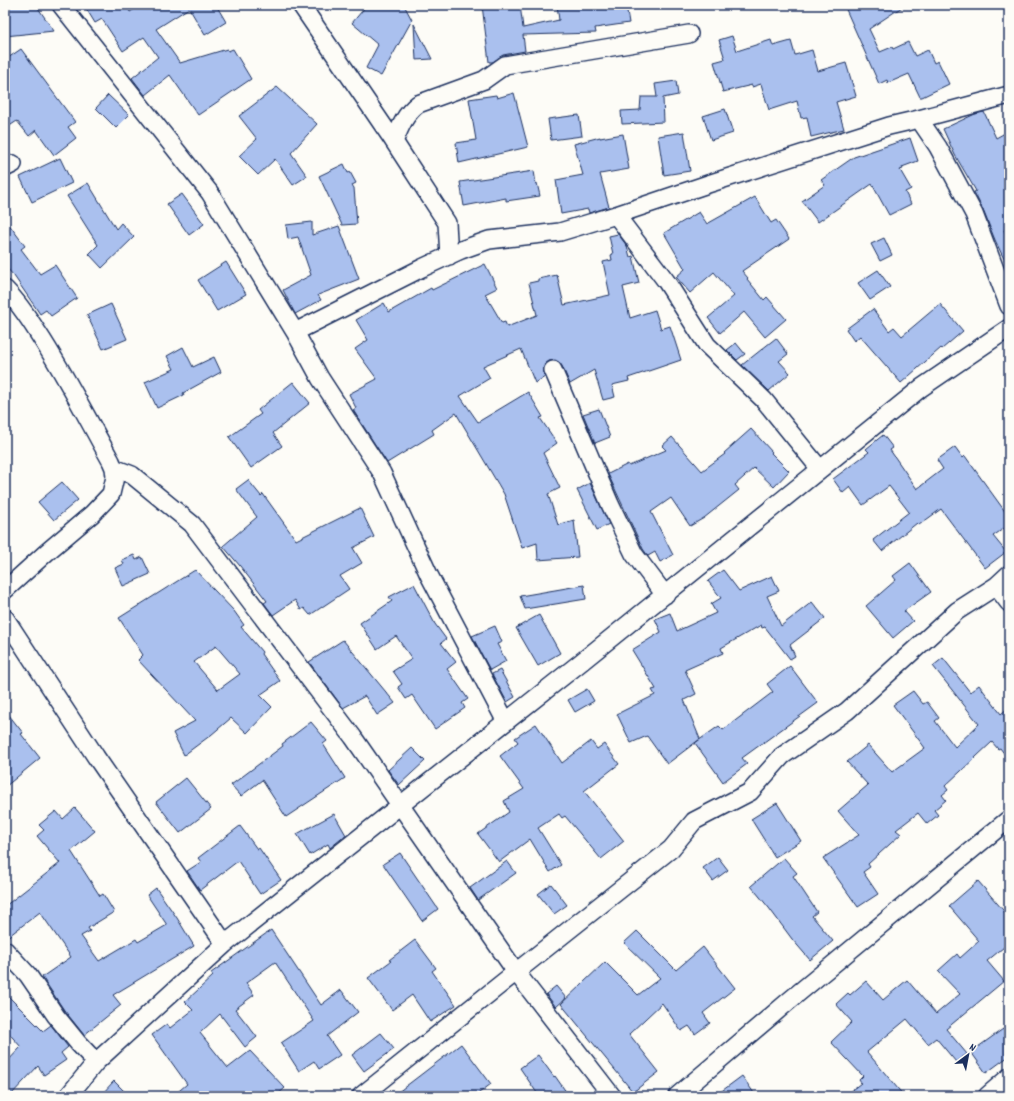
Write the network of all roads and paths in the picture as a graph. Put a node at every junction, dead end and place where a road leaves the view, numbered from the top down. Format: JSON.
{"nodes":[{"id":1,"x":61,"y":5,"type":"edge"},
{"id":2,"x":301,"y":5,"type":"edge"},
{"id":3,"x":689,"y":34,"type":"dead end"},
{"id":4,"x":1009,"y":95,"type":"edge"},
{"id":5,"x":919,"y":119,"type":"junction"},
{"id":6,"x":394,"y":142,"type":"junction"},
{"id":7,"x":616,"y":215,"type":"junction"},
{"id":8,"x":449,"y":256,"type":"junction"},
{"id":9,"x":5,"y":289,"type":"edge"},
{"id":10,"x":1009,"y":306,"type":"edge"},
{"id":11,"x":1009,"y":328,"type":"edge"},
{"id":12,"x":294,"y":332,"type":"junction"},
{"id":13,"x":553,"y":370,"type":"dead end"},
{"id":14,"x":114,"y":468,"type":"junction"},
{"id":15,"x":820,"y":469,"type":"junction"},
{"id":16,"x":1009,"y":574,"type":"edge"},
{"id":17,"x":996,"y":586,"type":"junction"},
{"id":18,"x":5,"y":590,"type":"edge"},
{"id":19,"x":664,"y":595,"type":"junction"},
{"id":20,"x":1009,"y":603,"type":"edge"},
{"id":21,"x":5,"y":618,"type":"edge"},
{"id":22,"x":506,"y":722,"type":"junction"},
{"id":23,"x":400,"y":806,"type":"junction"},
{"id":24,"x":1009,"y":819,"type":"edge"},
{"id":25,"x":225,"y":944,"type":"junction"},
{"id":26,"x":5,"y":950,"type":"edge"},
{"id":27,"x":516,"y":972,"type":"junction"},
{"id":28,"x":96,"y":1062,"type":"junction"},
{"id":29,"x":1009,"y":1077,"type":"edge"},
{"id":30,"x":68,"y":1096,"type":"edge"},
{"id":31,"x":361,"y":1096,"type":"edge"},
{"id":32,"x":612,"y":1096,"type":"edge"},
{"id":33,"x":677,"y":1096,"type":"edge"},
{"id":34,"x":987,"y":1096,"type":"edge"}],
"edges":[{"from":1,"to":12,"type":"street"},
{"from":2,"to":6,"type":"street"},
{"from":3,"to":6,"type":"street"},
{"from":4,"to":5,"type":"street"},
{"from":5,"to":7,"type":"street"},
{"from":5,"to":10,"type":"street"},
{"from":6,"to":8,"type":"street"},
{"from":7,"to":8,"type":"street"},
{"from":7,"to":15,"type":"street"},
{"from":8,"to":12,"type":"street"},
{"from":9,"to":14,"type":"street"},
{"from":11,"to":15,"type":"street"},
{"from":12,"to":22,"type":"street"},
{"from":13,"to":19,"type":"street"},
{"from":14,"to":18,"type":"street"},
{"from":14,"to":23,"type":"street"},
{"from":15,"to":19,"type":"street"},
{"from":16,"to":17,"type":"street"},
{"from":17,"to":20,"type":"street"},
{"from":17,"to":27,"type":"street"},
{"from":19,"to":22,"type":"street"},
{"from":21,"to":25,"type":"street"},
{"from":22,"to":23,"type":"street"},
{"from":23,"to":25,"type":"street"},
{"from":23,"to":27,"type":"street"},
{"from":24,"to":33,"type":"street"},
{"from":25,"to":28,"type":"street"},
{"from":26,"to":28,"type":"street"},
{"from":27,"to":31,"type":"street"},
{"from":27,"to":32,"type":"street"},
{"from":28,"to":30,"type":"street"},
{"from":29,"to":34,"type":"street"}]}
